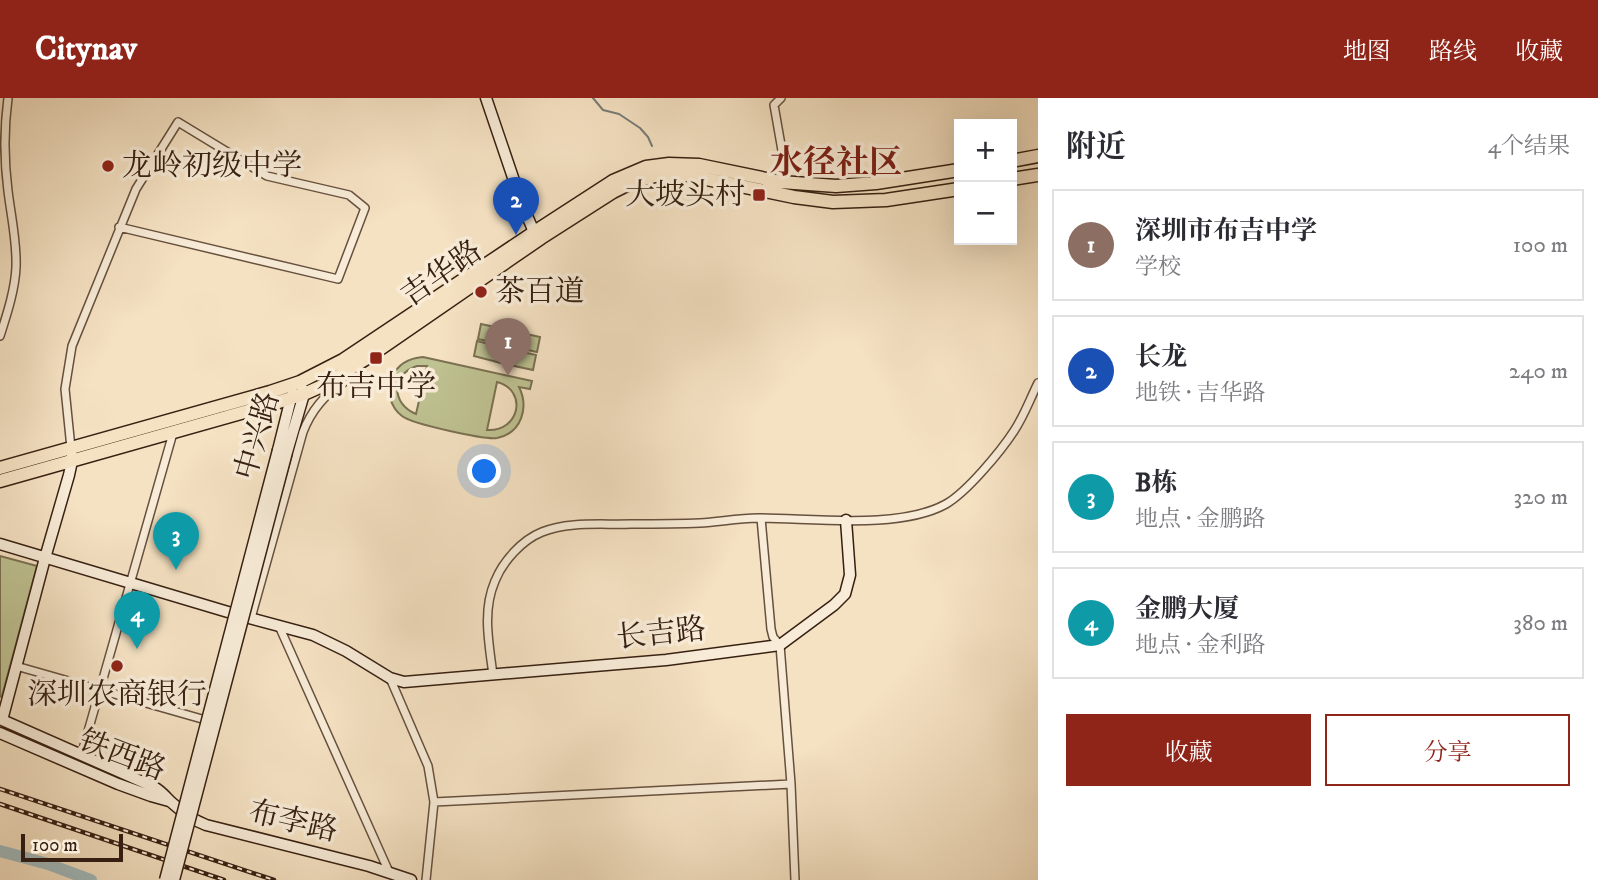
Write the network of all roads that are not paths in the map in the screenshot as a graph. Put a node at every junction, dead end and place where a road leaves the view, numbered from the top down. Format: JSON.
{"nodes":[{"id":1,"x":8,"y":98,"type":"edge"},
{"id":2,"x":489,"y":98,"type":"edge"},
{"id":3,"x":781,"y":98,"type":"edge"},
{"id":4,"x":1038,"y":156,"type":"edge"},
{"id":5,"x":1017,"y":160,"type":"edge"},
{"id":6,"x":954,"y":171,"type":"edge"},
{"id":7,"x":1038,"y":175,"type":"edge"},
{"id":8,"x":1017,"y":179,"type":"edge"},
{"id":9,"x":780,"y":188,"type":"junction"},
{"id":10,"x":954,"y":190,"type":"edge"},
{"id":11,"x":119,"y":227,"type":"junction"},
{"id":12,"x":538,"y":233,"type":"junction"},
{"id":13,"x":0,"y":336,"type":"edge"},
{"id":14,"x":339,"y":376,"type":"junction"},
{"id":15,"x":1038,"y":383,"type":"edge"},
{"id":16,"x":302,"y":388,"type":"junction"},
{"id":17,"x":291,"y":398,"type":"junction"},
{"id":18,"x":173,"y":432,"type":"junction"},
{"id":19,"x":283,"y":451,"type":"junction"},
{"id":20,"x":72,"y":454,"type":"junction"},
{"id":21,"x":0,"y":468,"type":"edge"},
{"id":22,"x":0,"y":481,"type":"edge"},
{"id":23,"x":761,"y":518,"type":"junction"},
{"id":24,"x":846,"y":520,"type":"junction"},
{"id":25,"x":0,"y":544,"type":"edge"},
{"id":26,"x":45,"y":558,"type":"junction"},
{"id":27,"x":130,"y":583,"type":"junction"},
{"id":28,"x":244,"y":616,"type":"junction"},
{"id":29,"x":279,"y":626,"type":"junction"},
{"id":30,"x":779,"y":645,"type":"junction"},
{"id":31,"x":16,"y":666,"type":"junction"},
{"id":32,"x":493,"y":675,"type":"junction"},
{"id":33,"x":390,"y":678,"type":"junction"},
{"id":34,"x":100,"y":690,"type":"junction"},
{"id":35,"x":1,"y":720,"type":"edge"},
{"id":36,"x":209,"y":721,"type":"junction"},
{"id":37,"x":0,"y":733,"type":"edge"},
{"id":38,"x":64,"y":755,"type":"junction"},
{"id":39,"x":81,"y":756,"type":"junction"},
{"id":40,"x":791,"y":784,"type":"junction"},
{"id":41,"x":169,"y":801,"type":"junction"},
{"id":42,"x":434,"y":802,"type":"junction"},
{"id":43,"x":186,"y":814,"type":"junction"},
{"id":44,"x":389,"y":872,"type":"junction"},
{"id":45,"x":165,"y":880,"type":"edge"},
{"id":46,"x":174,"y":880,"type":"edge"},
{"id":47,"x":411,"y":880,"type":"edge"},
{"id":48,"x":426,"y":880,"type":"edge"},
{"id":49,"x":795,"y":880,"type":"edge"}],
"edges":[{"from":1,"to":13,"type":"street"},
{"from":2,"to":12,"type":"main road"},
{"from":3,"to":9,"type":"street"},
{"from":4,"to":5,"type":"main road"},
{"from":6,"to":9,"type":"main road","name":"吉华路"},
{"from":7,"to":8,"type":"main road"},
{"from":9,"to":10,"type":"main road","name":"吉华路"},
{"from":9,"to":12,"type":"main road","name":"吉华路"},
{"from":11,"to":11,"type":"street"},
{"from":11,"to":20,"type":"street"},
{"from":12,"to":14,"type":"main road","name":"吉华路"},
{"from":12,"to":16,"type":"main road","name":"吉华路"},
{"from":14,"to":16,"type":"main road","name":"吉华路"},
{"from":14,"to":28,"type":"street"},
{"from":15,"to":24,"type":"street"},
{"from":16,"to":17,"type":"main road","name":"吉华路"},
{"from":16,"to":19,"type":"main road","name":"中兴路"},
{"from":16,"to":20,"type":"main road","name":"吉华路"},
{"from":17,"to":18,"type":"main road","name":"吉华路"},
{"from":17,"to":19,"type":"main road","name":"中兴路"},
{"from":18,"to":20,"type":"main road","name":"吉华路"},
{"from":18,"to":27,"type":"street"},
{"from":19,"to":45,"type":"main road","name":"中兴路","bridge":true},
{"from":19,"to":46,"type":"main road","name":"中兴路","bridge":true},
{"from":20,"to":21,"type":"main road","name":"吉华路"},
{"from":20,"to":22,"type":"main road","name":"吉华路"},
{"from":20,"to":26,"type":"main road"},
{"from":23,"to":24,"type":"street"},
{"from":23,"to":30,"type":"street"},
{"from":23,"to":32,"type":"street"},
{"from":24,"to":30,"type":"main road","name":"长吉路"},
{"from":25,"to":26,"type":"main road"},
{"from":26,"to":27,"type":"main road"},
{"from":26,"to":31,"type":"main road"},
{"from":27,"to":28,"type":"main road"},
{"from":27,"to":34,"type":"street"},
{"from":28,"to":29,"type":"main road"},
{"from":28,"to":36,"type":"street"},
{"from":28,"to":43,"type":"street"},
{"from":29,"to":33,"type":"main road"},
{"from":29,"to":44,"type":"street"},
{"from":30,"to":32,"type":"main road","name":"长吉路"},
{"from":30,"to":40,"type":"street"},
{"from":31,"to":34,"type":"street"},
{"from":31,"to":35,"type":"main road"},
{"from":32,"to":33,"type":"main road","name":"长吉路"},
{"from":33,"to":42,"type":"street"},
{"from":34,"to":36,"type":"street"},
{"from":34,"to":39,"type":"street"},
{"from":35,"to":38,"type":"main road","name":"铁西路"},
{"from":36,"to":43,"type":"street"},
{"from":37,"to":38,"type":"main road","name":"铁西路"},
{"from":38,"to":39,"type":"main road","name":"铁西路"},
{"from":38,"to":41,"type":"main road","name":"铁西路"},
{"from":39,"to":41,"type":"main road","name":"铁西路"},
{"from":40,"to":42,"type":"street"},
{"from":40,"to":49,"type":"street"},
{"from":41,"to":43,"type":"main road","name":"布李路"},
{"from":42,"to":48,"type":"street"},
{"from":43,"to":44,"type":"main road","name":"布李路"},
{"from":44,"to":47,"type":"main road","name":"布李路"}]}
